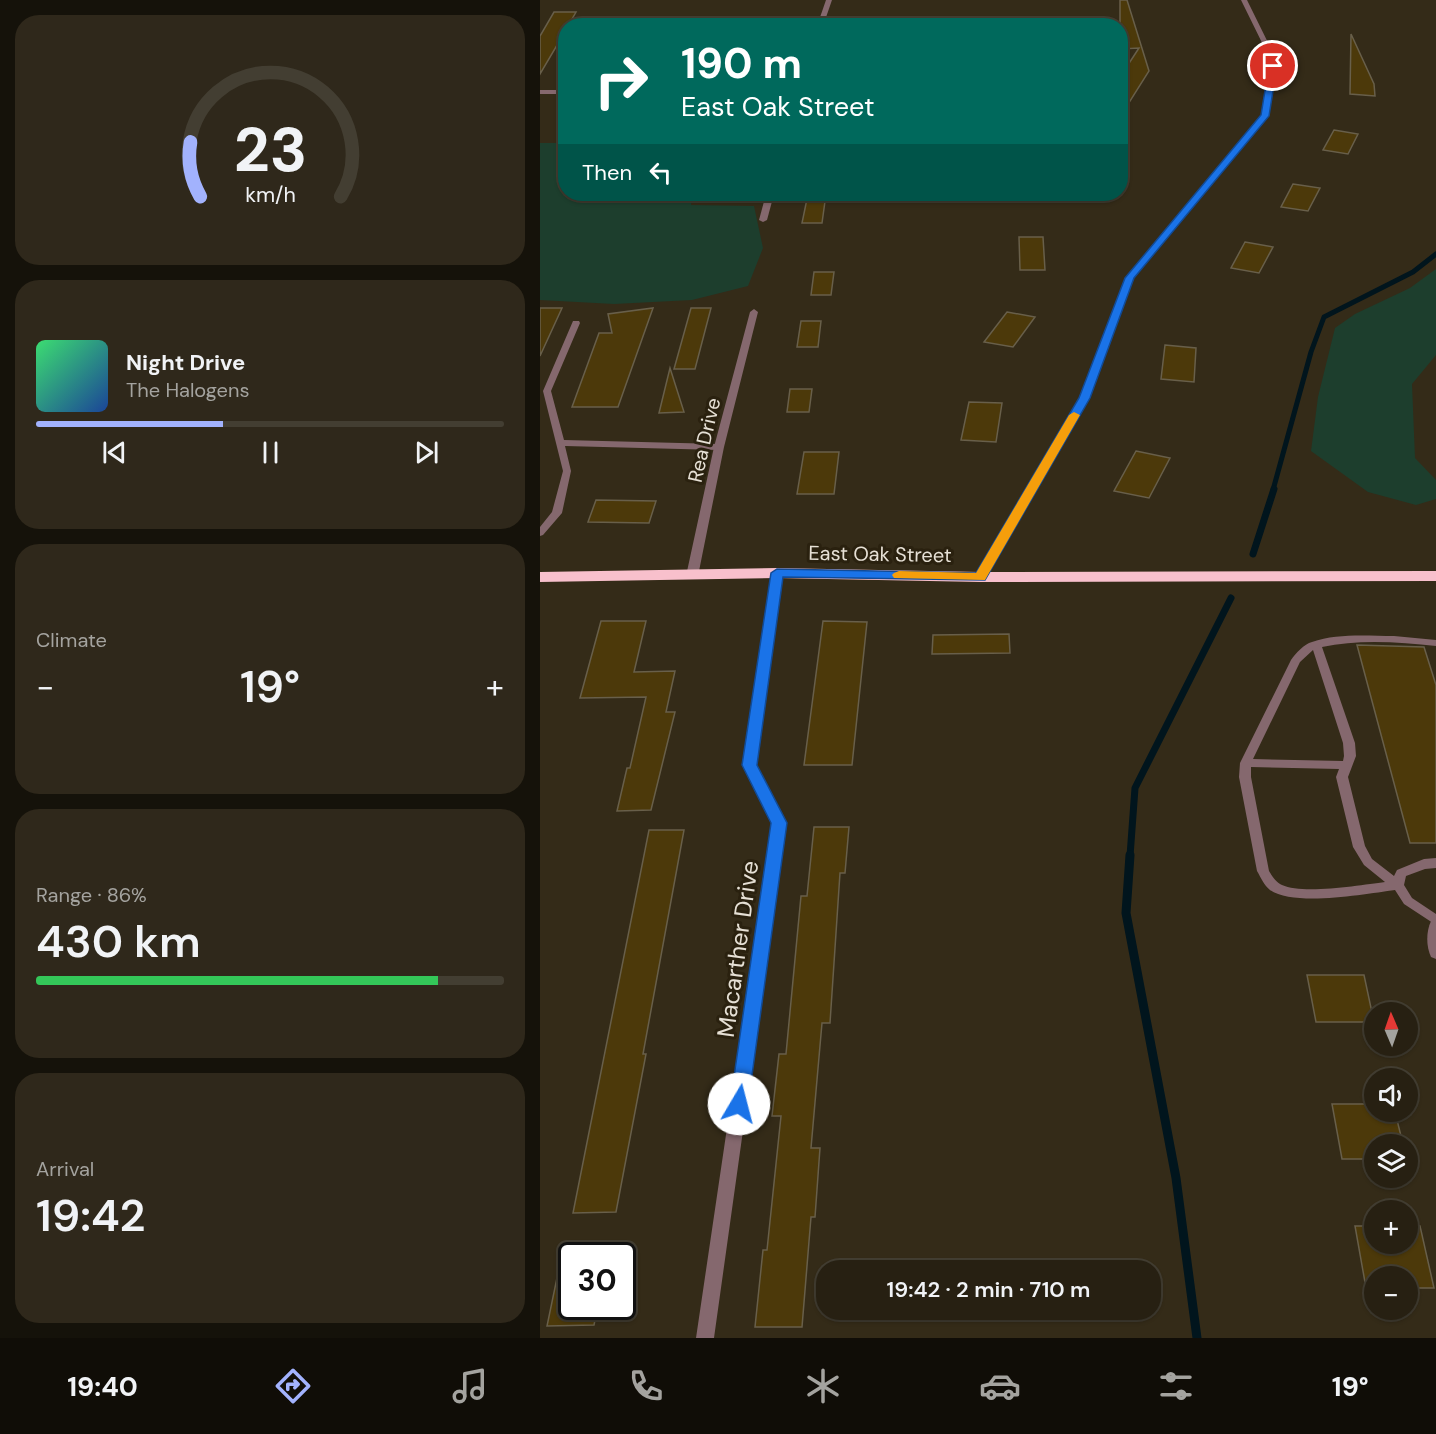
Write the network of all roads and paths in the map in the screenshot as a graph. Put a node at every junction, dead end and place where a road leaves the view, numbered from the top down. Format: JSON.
{"nodes":[{"id":1,"x":829,"y":0,"type":"edge"},
{"id":2,"x":1244,"y":0,"type":"edge"},
{"id":3,"x":822,"y":18,"type":"edge"},
{"id":4,"x":540,"y":92,"type":"edge"},
{"id":5,"x":558,"y":92,"type":"edge"},
{"id":6,"x":768,"y":201,"type":"edge"},
{"id":7,"x":763,"y":220,"type":"dead end"},
{"id":8,"x":754,"y":312,"type":"dead end"},
{"id":9,"x":576,"y":323,"type":"dead end"},
{"id":10,"x":560,"y":443,"type":"junction"},
{"id":11,"x":719,"y":447,"type":"junction"},
{"id":12,"x":540,"y":533,"type":"edge"},
{"id":13,"x":777,"y":573,"type":"junction"},
{"id":14,"x":692,"y":576,"type":"junction"},
{"id":15,"x":1436,"y":576,"type":"edge"},
{"id":16,"x":540,"y":577,"type":"edge"},
{"id":17,"x":980,"y":577,"type":"junction"},
{"id":18,"x":1436,"y":643,"type":"edge"},
{"id":19,"x":1316,"y":644,"type":"junction"},
{"id":20,"x":1246,"y":763,"type":"junction"},
{"id":21,"x":1344,"y":765,"type":"junction"},
{"id":22,"x":1436,"y":863,"type":"edge"},
{"id":23,"x":1398,"y":885,"type":"junction"},
{"id":24,"x":1436,"y":922,"type":"edge"},
{"id":25,"x":1436,"y":952,"type":"edge"},
{"id":26,"x":705,"y":1338,"type":"edge"}],
"edges":[{"from":1,"to":3,"type":"street"},
{"from":2,"to":17,"type":"street"},
{"from":4,"to":5,"type":"street"},
{"from":6,"to":7,"type":"street"},
{"from":8,"to":11,"type":"street","name":"Rea Drive"},
{"from":9,"to":10,"type":"lane"},
{"from":10,"to":11,"type":"lane"},
{"from":10,"to":12,"type":"lane"},
{"from":11,"to":14,"type":"street","name":"Rea Drive"},
{"from":13,"to":14,"type":"highway","name":"East Oak Street"},
{"from":13,"to":17,"type":"highway","name":"East Oak Street"},
{"from":13,"to":26,"type":"street","name":"Macarther Drive"},
{"from":14,"to":16,"type":"highway","name":"East Oak Street"},
{"from":15,"to":17,"type":"highway","name":"East Oak Street"},
{"from":18,"to":19,"type":"lane"},
{"from":19,"to":20,"type":"lane"},
{"from":19,"to":21,"type":"lane"},
{"from":20,"to":21,"type":"lane"},
{"from":20,"to":23,"type":"lane"},
{"from":21,"to":23,"type":"lane"},
{"from":22,"to":23,"type":"lane"},
{"from":23,"to":24,"type":"lane"},
{"from":24,"to":25,"type":"street"}]}
